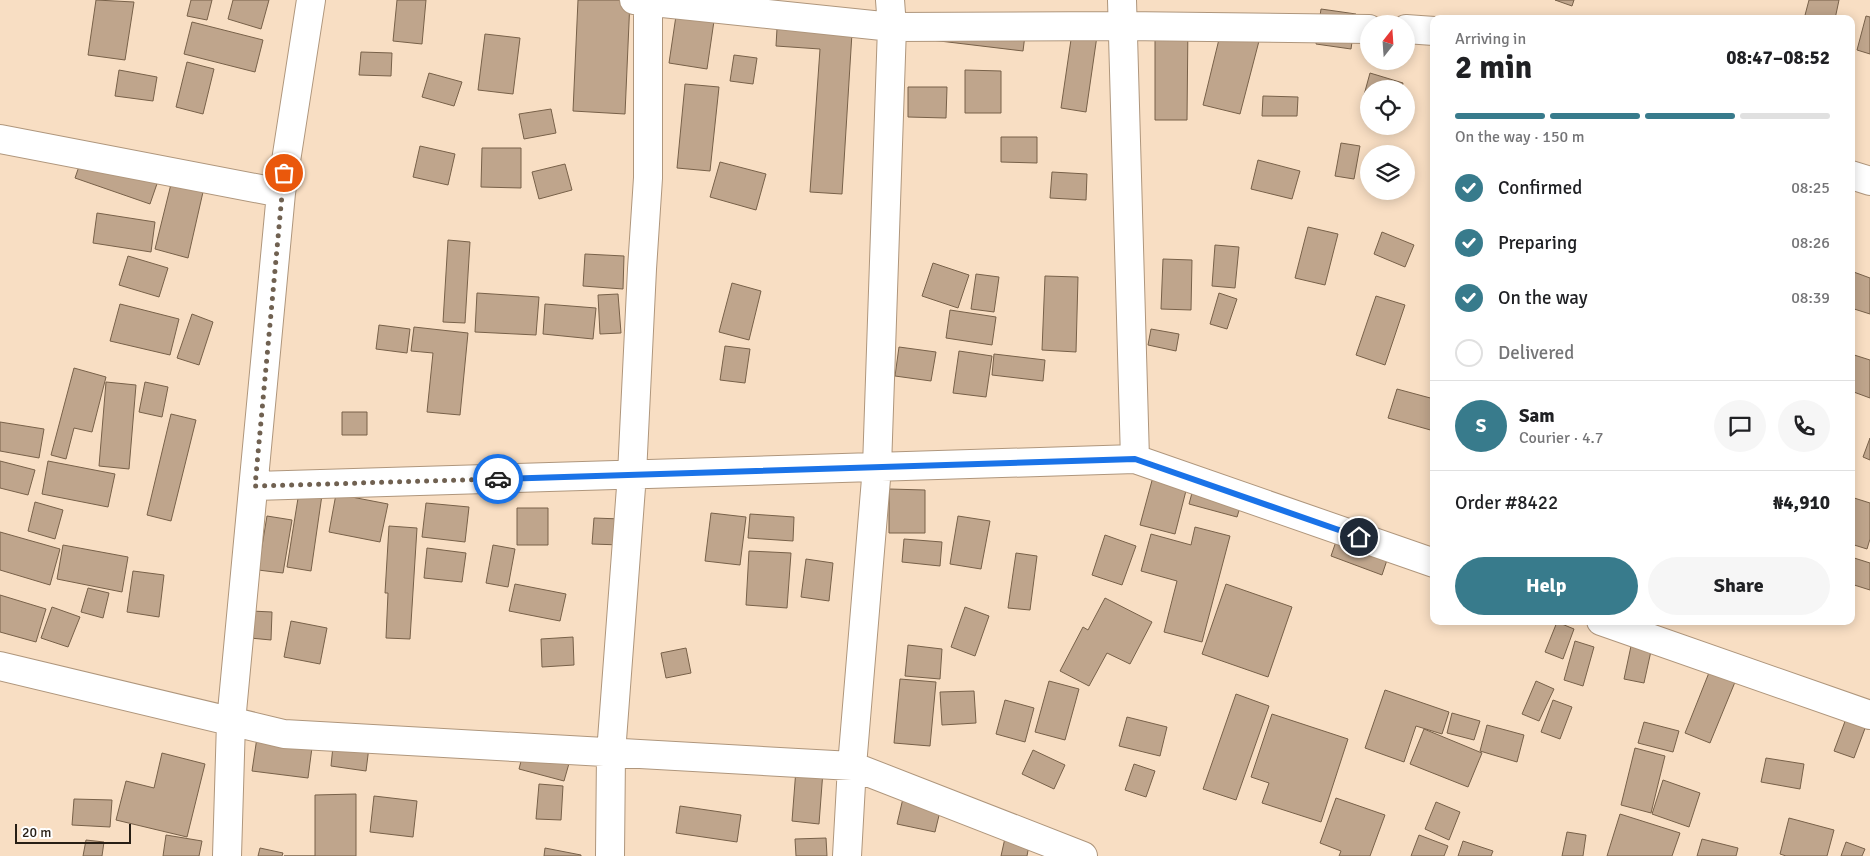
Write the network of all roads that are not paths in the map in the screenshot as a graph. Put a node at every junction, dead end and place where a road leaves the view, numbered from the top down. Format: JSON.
{"nodes":[{"id":1,"x":311,"y":0,"type":"edge"},
{"id":2,"x":890,"y":0,"type":"edge"},
{"id":3,"x":643,"y":1,"type":"edge"},
{"id":4,"x":1123,"y":13,"type":"edge"},
{"id":5,"x":892,"y":27,"type":"junction"},
{"id":6,"x":1360,"y":28,"type":"edge"},
{"id":7,"x":1415,"y":30,"type":"edge"},
{"id":8,"x":1430,"y":31,"type":"edge"},
{"id":9,"x":0,"y":139,"type":"edge"},
{"id":10,"x":1855,"y":176,"type":"edge"},
{"id":11,"x":1870,"y":181,"type":"edge"},
{"id":12,"x":281,"y":192,"type":"junction"},
{"id":13,"x":1135,"y":459,"type":"junction"},
{"id":14,"x":877,"y":467,"type":"junction"},
{"id":15,"x":632,"y":474,"type":"junction"},
{"id":16,"x":255,"y":486,"type":"junction"},
{"id":17,"x":1430,"y":562,"type":"edge"},
{"id":18,"x":1612,"y":625,"type":"edge"},
{"id":19,"x":0,"y":666,"type":"edge"},
{"id":20,"x":1870,"y":715,"type":"edge"},
{"id":21,"x":231,"y":722,"type":"junction"},
{"id":22,"x":611,"y":753,"type":"junction"},
{"id":23,"x":852,"y":766,"type":"junction"},
{"id":24,"x":227,"y":856,"type":"edge"},
{"id":25,"x":610,"y":856,"type":"edge"},
{"id":26,"x":847,"y":856,"type":"edge"},
{"id":27,"x":1083,"y":856,"type":"edge"}],
"edges":[{"from":1,"to":12,"type":"street"},
{"from":2,"to":5,"type":"street"},
{"from":3,"to":5,"type":"street"},
{"from":3,"to":15,"type":"street"},
{"from":4,"to":5,"type":"street"},
{"from":4,"to":6,"type":"street"},
{"from":4,"to":13,"type":"street"},
{"from":5,"to":14,"type":"street"},
{"from":7,"to":8,"type":"street"},
{"from":9,"to":12,"type":"street"},
{"from":10,"to":11,"type":"street"},
{"from":12,"to":16,"type":"street"},
{"from":13,"to":14,"type":"street"},
{"from":13,"to":17,"type":"street"},
{"from":14,"to":15,"type":"street"},
{"from":14,"to":23,"type":"street"},
{"from":15,"to":16,"type":"street"},
{"from":15,"to":22,"type":"street"},
{"from":16,"to":21,"type":"street"},
{"from":18,"to":20,"type":"street"},
{"from":19,"to":21,"type":"street"},
{"from":21,"to":22,"type":"street"},
{"from":21,"to":24,"type":"street"},
{"from":22,"to":23,"type":"street"},
{"from":22,"to":25,"type":"street"},
{"from":23,"to":26,"type":"street"},
{"from":23,"to":27,"type":"street"}]}
